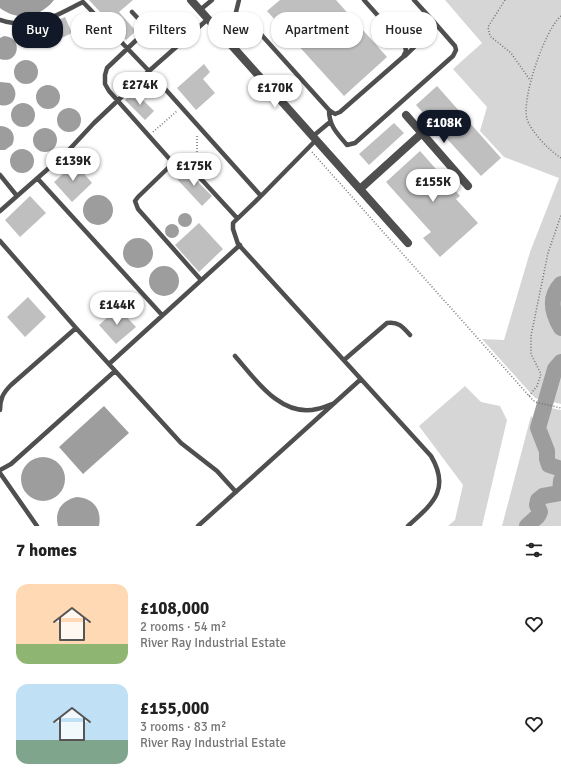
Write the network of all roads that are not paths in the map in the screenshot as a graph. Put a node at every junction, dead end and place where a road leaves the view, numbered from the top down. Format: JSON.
{"nodes":[{"id":1,"x":191,"y":0,"type":"edge"},
{"id":2,"x":212,"y":0,"type":"edge"},
{"id":3,"x":240,"y":0,"type":"edge"},
{"id":4,"x":364,"y":0,"type":"edge"},
{"id":5,"x":414,"y":0,"type":"edge"},
{"id":6,"x":84,"y":1,"type":"edge"},
{"id":7,"x":200,"y":10,"type":"junction"},
{"id":8,"x":132,"y":12,"type":"dead end"},
{"id":9,"x":236,"y":12,"type":"edge"},
{"id":10,"x":425,"y":12,"type":"edge"},
{"id":11,"x":208,"y":19,"type":"joint"},
{"id":12,"x":0,"y":20,"type":"edge"},
{"id":13,"x":437,"y":25,"type":"edge"},
{"id":14,"x":263,"y":36,"type":"edge"},
{"id":15,"x":127,"y":48,"type":"junction"},
{"id":16,"x":234,"y":48,"type":"edge"},
{"id":17,"x":413,"y":48,"type":"edge"},
{"id":18,"x":403,"y":57,"type":"junction"},
{"id":19,"x":149,"y":71,"type":"junction"},
{"id":20,"x":117,"y":101,"type":"junction"},
{"id":21,"x":329,"y":110,"type":"junction"},
{"id":22,"x":406,"y":115,"type":"dead end"},
{"id":23,"x":330,"y":122,"type":"junction"},
{"id":24,"x":422,"y":133,"type":"junction"},
{"id":25,"x":314,"y":138,"type":"junction"},
{"id":26,"x":174,"y":164,"type":"junction"},
{"id":27,"x":0,"y":175,"type":"edge"},
{"id":28,"x":38,"y":179,"type":"junction"},
{"id":29,"x":468,"y":186,"type":"dead end"},
{"id":30,"x":360,"y":189,"type":"junction"},
{"id":31,"x":17,"y":196,"type":"junction"},
{"id":32,"x":261,"y":196,"type":"junction"},
{"id":33,"x":0,"y":211,"type":"edge"},
{"id":34,"x":237,"y":218,"type":"junction"},
{"id":35,"x":0,"y":241,"type":"edge"},
{"id":36,"x":408,"y":243,"type":"dead end"},
{"id":37,"x":240,"y":245,"type":"junction"},
{"id":38,"x":201,"y":280,"type":"junction"},
{"id":39,"x":162,"y":315,"type":"junction"},
{"id":40,"x":76,"y":328,"type":"junction"},
{"id":41,"x":410,"y":335,"type":"dead end"},
{"id":42,"x":235,"y":356,"type":"dead end"},
{"id":43,"x":344,"y":360,"type":"junction"},
{"id":44,"x":108,"y":364,"type":"junction"},
{"id":45,"x":115,"y":371,"type":"junction"},
{"id":46,"x":361,"y":379,"type":"junction"},
{"id":47,"x":335,"y":402,"type":"junction"},
{"id":48,"x":0,"y":410,"type":"edge"},
{"id":49,"x":0,"y":470,"type":"edge"},
{"id":50,"x":0,"y":473,"type":"edge"},
{"id":51,"x":236,"y":492,"type":"junction"},
{"id":52,"x":37,"y":526,"type":"edge"},
{"id":53,"x":198,"y":526,"type":"edge"},
{"id":54,"x":408,"y":526,"type":"edge"}],
"edges":[{"from":1,"to":7,"type":"street"},
{"from":2,"to":7,"type":"lane"},
{"from":3,"to":9,"type":"lane"},
{"from":4,"to":18,"type":"lane"},
{"from":5,"to":10,"type":"lane"},
{"from":6,"to":12,"type":"lane"},
{"from":6,"to":15,"type":"lane"},
{"from":7,"to":11,"type":"street"},
{"from":8,"to":15,"type":"lane"},
{"from":11,"to":19,"type":"lane"},
{"from":13,"to":23,"type":"lane"},
{"from":14,"to":21,"type":"lane"},
{"from":15,"to":19,"type":"lane"},
{"from":15,"to":20,"type":"lane"},
{"from":16,"to":25,"type":"street"},
{"from":17,"to":18,"type":"lane"},
{"from":18,"to":21,"type":"lane"},
{"from":19,"to":20,"type":"lane"},
{"from":19,"to":32,"type":"lane"},
{"from":20,"to":26,"type":"lane"},
{"from":20,"to":28,"type":"lane"},
{"from":21,"to":23,"type":"lane"},
{"from":22,"to":24,"type":"street"},
{"from":23,"to":25,"type":"lane"},
{"from":24,"to":29,"type":"street"},
{"from":24,"to":30,"type":"street"},
{"from":25,"to":30,"type":"street"},
{"from":25,"to":32,"type":"lane"},
{"from":26,"to":34,"type":"lane"},
{"from":26,"to":38,"type":"lane"},
{"from":27,"to":31,"type":"lane"},
{"from":28,"to":31,"type":"lane"},
{"from":28,"to":39,"type":"lane"},
{"from":30,"to":36,"type":"street"},
{"from":31,"to":33,"type":"lane"},
{"from":32,"to":34,"type":"lane"},
{"from":34,"to":37,"type":"lane"},
{"from":35,"to":40,"type":"lane"},
{"from":37,"to":38,"type":"lane"},
{"from":37,"to":43,"type":"lane"},
{"from":38,"to":39,"type":"lane"},
{"from":39,"to":44,"type":"lane"},
{"from":40,"to":44,"type":"lane"},
{"from":40,"to":48,"type":"lane"},
{"from":41,"to":43,"type":"lane"},
{"from":42,"to":47,"type":"lane"},
{"from":43,"to":46,"type":"lane"},
{"from":44,"to":45,"type":"lane"},
{"from":45,"to":49,"type":"lane"},
{"from":45,"to":51,"type":"lane"},
{"from":46,"to":47,"type":"lane"},
{"from":46,"to":54,"type":"lane"},
{"from":47,"to":51,"type":"lane"},
{"from":50,"to":52,"type":"lane"},
{"from":51,"to":53,"type":"lane"}]}
